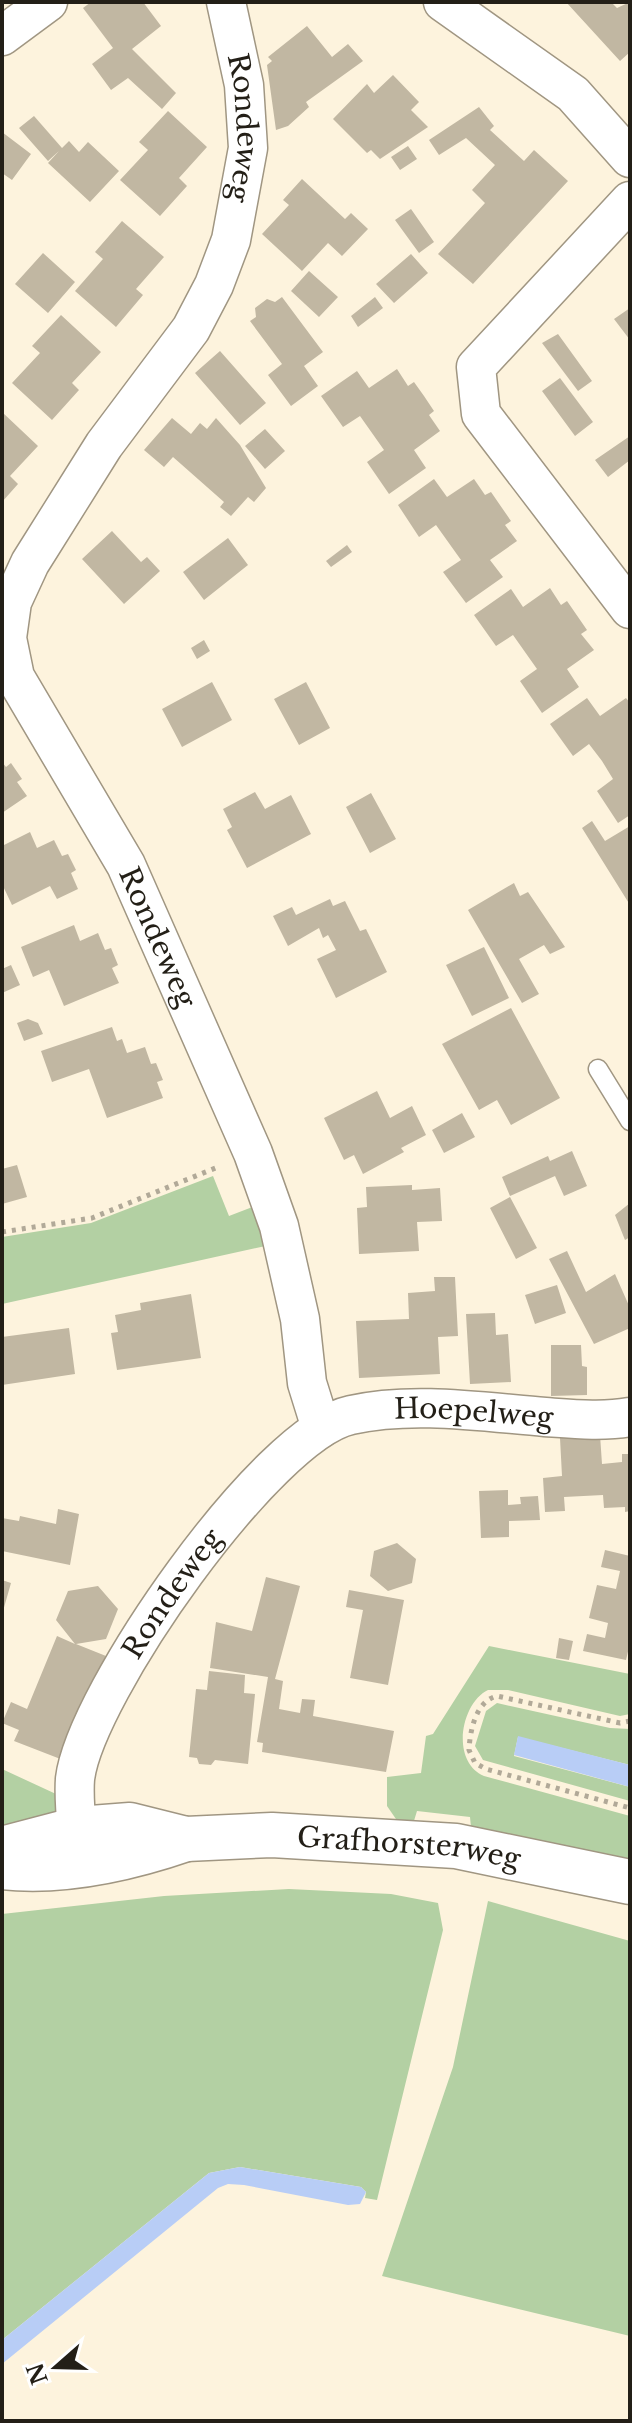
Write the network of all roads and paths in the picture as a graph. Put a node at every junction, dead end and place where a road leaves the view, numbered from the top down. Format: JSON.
{"nodes":[{"id":1,"x":48,"y":2,"type":"edge"},
{"id":2,"x":226,"y":2,"type":"edge"},
{"id":3,"x":446,"y":3,"type":"edge"},
{"id":4,"x":2,"y":36,"type":"edge"},
{"id":5,"x":630,"y":158,"type":"edge"},
{"id":6,"x":630,"y":201,"type":"edge"},
{"id":7,"x":630,"y":609,"type":"edge"},
{"id":8,"x":598,"y":1069,"type":"dead end"},
{"id":9,"x":630,"y":1121,"type":"edge"},
{"id":10,"x":253,"y":1153,"type":"junction"},
{"id":11,"x":2,"y":1232,"type":"edge"},
{"id":12,"x":630,"y":1417,"type":"edge"},
{"id":13,"x":321,"y":1428,"type":"junction"},
{"id":14,"x":630,"y":1721,"type":"edge"},
{"id":15,"x":630,"y":1808,"type":"edge"},
{"id":16,"x":79,"y":1847,"type":"junction"},
{"id":17,"x":2,"y":1849,"type":"edge"},
{"id":18,"x":2,"y":1867,"type":"edge"},
{"id":19,"x":630,"y":1882,"type":"edge"}],
"edges":[{"from":1,"to":4,"type":"street"},
{"from":2,"to":10,"type":"street","name":"Rondeweg"},
{"from":3,"to":5,"type":"street"},
{"from":6,"to":7,"type":"street"},
{"from":8,"to":9,"type":"lane"},
{"from":10,"to":11,"type":"path"},
{"from":10,"to":13,"type":"street","name":"Rondeweg"},
{"from":12,"to":13,"type":"street","name":"Hoepelweg"},
{"from":13,"to":16,"type":"street","name":"Rondeweg"},
{"from":14,"to":15,"type":"path"},
{"from":16,"to":17,"type":"main road","name":"Grafhorsterweg"},
{"from":16,"to":18,"type":"main road","name":"Grafhorsterweg"},
{"from":16,"to":19,"type":"main road","name":"Grafhorsterweg"}]}
